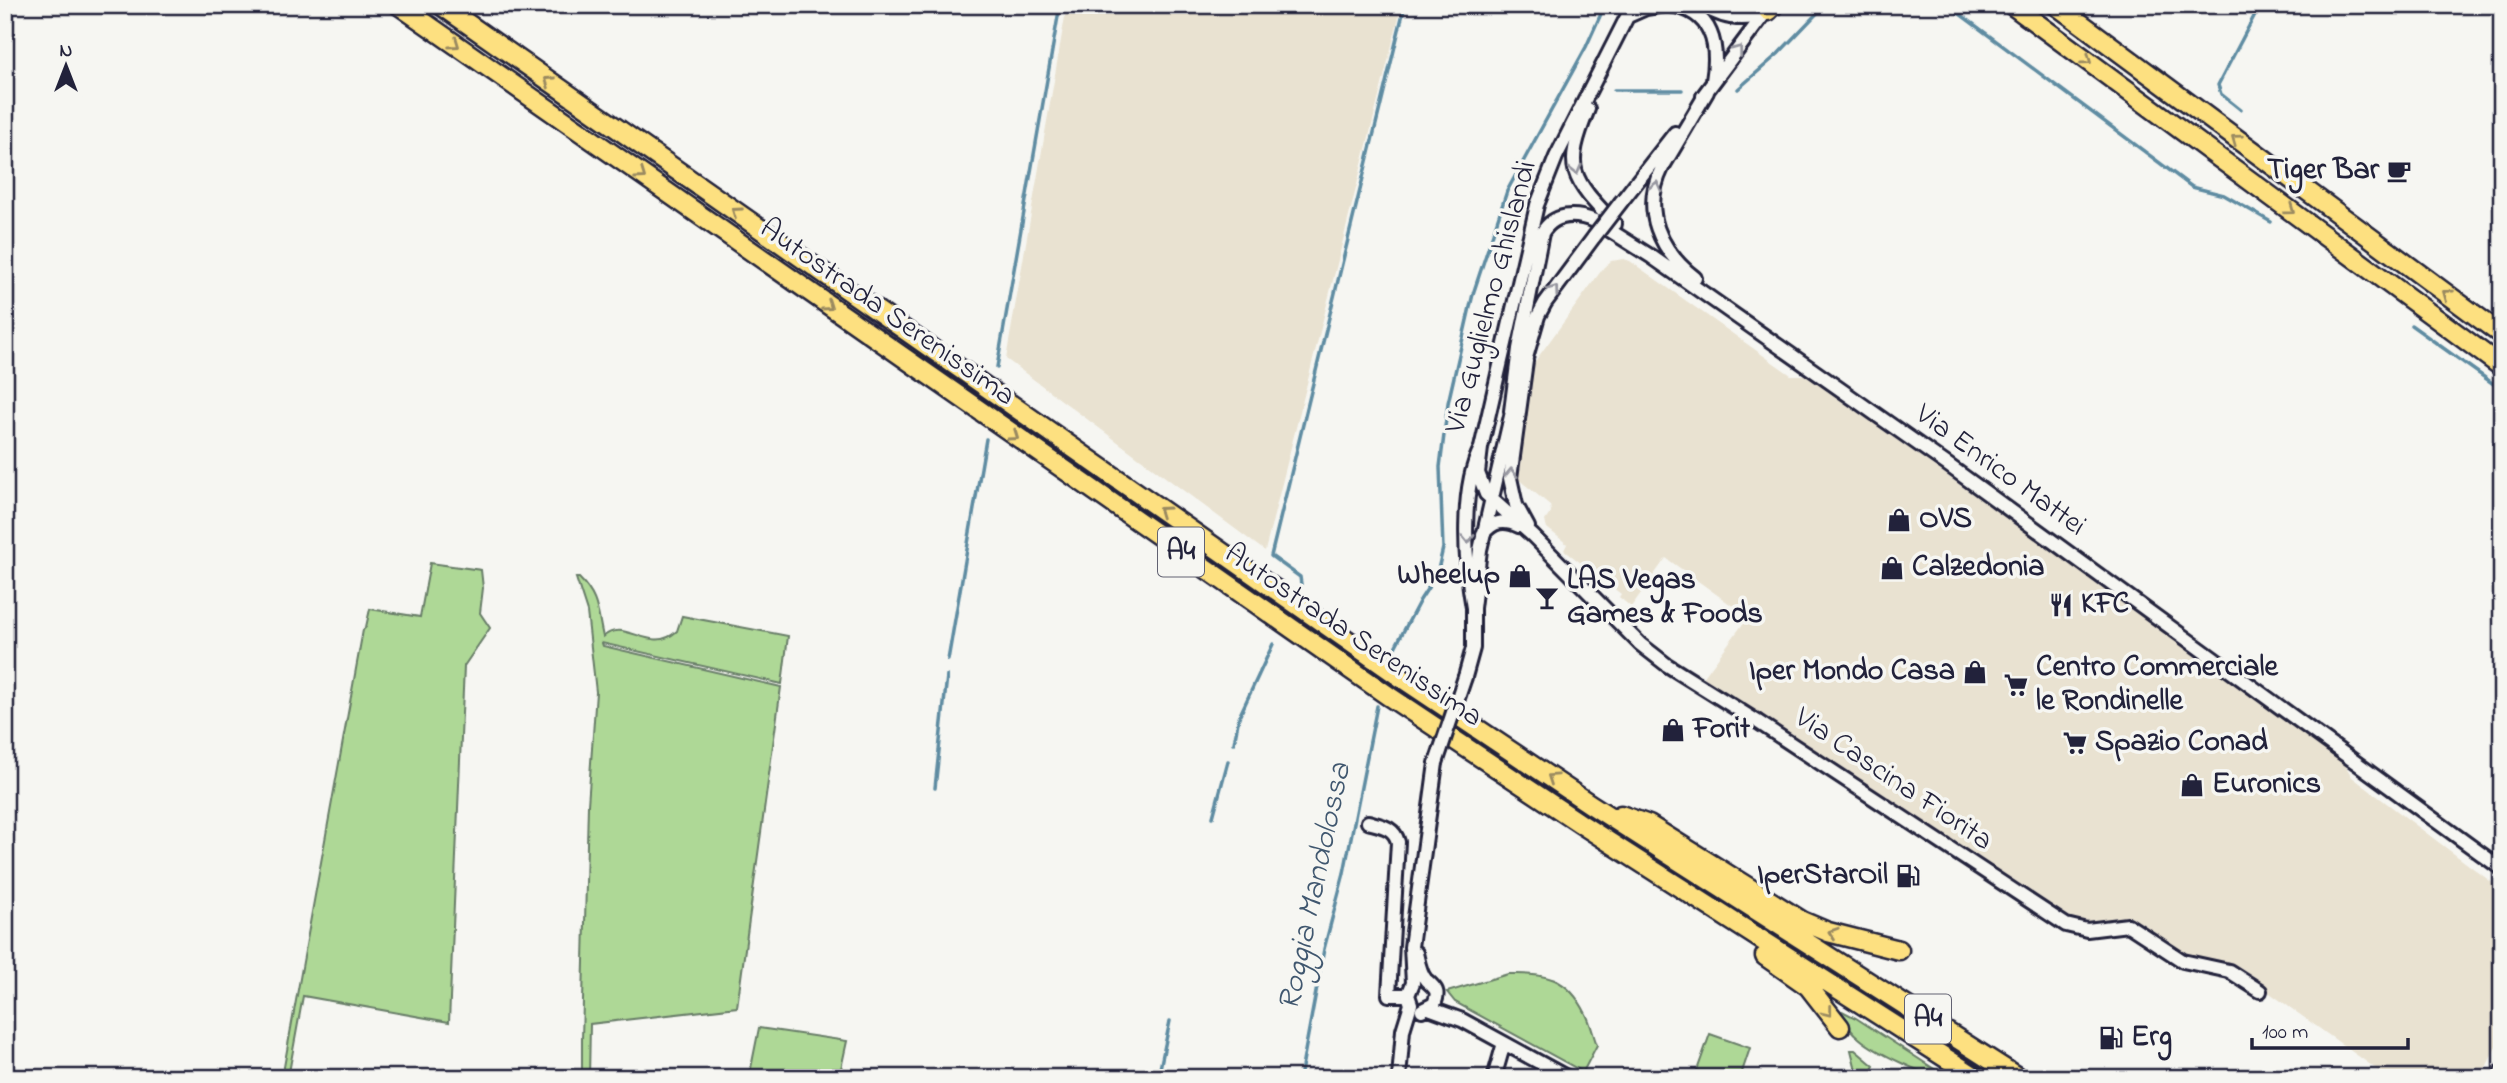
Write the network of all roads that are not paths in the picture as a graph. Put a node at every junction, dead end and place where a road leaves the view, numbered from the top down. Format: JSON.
{"nodes":[{"id":1,"x":399,"y":5,"type":"edge"},
{"id":2,"x":441,"y":5,"type":"edge"},
{"id":3,"x":1664,"y":5,"type":"edge"},
{"id":4,"x":1671,"y":5,"type":"edge"},
{"id":5,"x":1701,"y":5,"type":"edge"},
{"id":6,"x":1996,"y":5,"type":"edge"},
{"id":7,"x":2012,"y":5,"type":"edge"},
{"id":8,"x":1771,"y":7,"type":"edge"},
{"id":9,"x":2061,"y":9,"type":"edge"},
{"id":10,"x":1630,"y":11,"type":"edge"},
{"id":11,"x":2055,"y":37,"type":"junction"},
{"id":12,"x":1605,"y":59,"type":"junction"},
{"id":13,"x":1709,"y":88,"type":"junction"},
{"id":14,"x":1652,"y":257,"type":"junction"},
{"id":15,"x":2502,"y":335,"type":"edge"},
{"id":16,"x":1527,"y":351,"type":"junction"},
{"id":17,"x":2502,"y":367,"type":"edge"},
{"id":18,"x":1511,"y":411,"type":"junction"},
{"id":19,"x":1480,"y":448,"type":"junction"},
{"id":20,"x":1948,"y":465,"type":"junction"},
{"id":21,"x":1496,"y":479,"type":"junction"},
{"id":22,"x":1479,"y":480,"type":"junction"},
{"id":23,"x":1493,"y":500,"type":"junction"},
{"id":24,"x":1483,"y":535,"type":"junction"},
{"id":25,"x":1533,"y":536,"type":"junction"},
{"id":26,"x":1474,"y":608,"type":"junction"},
{"id":27,"x":1590,"y":804,"type":"junction"},
{"id":28,"x":1368,"y":822,"type":"dead end"},
{"id":29,"x":1581,"y":824,"type":"junction"},
{"id":30,"x":2502,"y":869,"type":"edge"},
{"id":31,"x":1899,"y":950,"type":"dead end"},
{"id":32,"x":2260,"y":991,"type":"dead end"},
{"id":33,"x":1418,"y":997,"type":"junction"},
{"id":34,"x":1437,"y":997,"type":"junction"},
{"id":35,"x":1462,"y":1020,"type":"junction"},
{"id":36,"x":1840,"y":1027,"type":"dead end"},
{"id":37,"x":1504,"y":1043,"type":"junction"},
{"id":38,"x":2502,"y":1071,"type":"edge"},
{"id":39,"x":1399,"y":1078,"type":"edge"},
{"id":40,"x":1494,"y":1078,"type":"edge"},
{"id":41,"x":1568,"y":1078,"type":"edge"},
{"id":42,"x":1977,"y":1078,"type":"edge"},
{"id":43,"x":2019,"y":1078,"type":"edge"},
{"id":44,"x":2499,"y":1078,"type":"edge"}],
"edges":[{"from":1,"to":29,"type":"highway","name":"Autostrada Serenissima","number":"A4","one_way":true},
{"from":27,"to":2,"type":"highway","name":"Autostrada Serenissima","number":"A4","one_way":true},
{"from":3,"to":10,"type":"street","name":"Via Guglielmo Ghislandi"},
{"from":4,"to":13,"type":"street"},
{"from":5,"to":8,"type":"street","name":"Via Guglielmo Ghislandi"},
{"from":6,"to":11,"type":"highway"},
{"from":7,"to":11,"type":"highway"},
{"from":13,"to":8,"type":"street","name":"Via Guglielmo Ghislandi","one_way":true},
{"from":15,"to":9,"type":"highway","one_way":true},
{"from":10,"to":12,"type":"street","name":"Via Guglielmo Ghislandi"},
{"from":11,"to":17,"type":"highway","one_way":true},
{"from":12,"to":14,"type":"street","one_way":true},
{"from":12,"to":19,"type":"street","name":"Via Guglielmo Ghislandi"},
{"from":16,"to":13,"type":"street","name":"Via Guglielmo Ghislandi","one_way":true,"bridge":true},
{"from":20,"to":13,"type":"street","one_way":true},
{"from":14,"to":18,"type":"street"},
{"from":14,"to":20,"type":"street","name":"Via Enrico Mattei"},
{"from":16,"to":18,"type":"street","name":"Via Guglielmo Ghislandi"},
{"from":25,"to":16,"type":"street","one_way":true},
{"from":18,"to":21,"type":"street","name":"Via Guglielmo Ghislandi"},
{"from":19,"to":22,"type":"street"},
{"from":19,"to":26,"type":"street","name":"Via Guglielmo Ghislandi","one_way":true},
{"from":20,"to":30,"type":"street","name":"Via Enrico Mattei"},
{"from":21,"to":22,"type":"street"},
{"from":21,"to":23,"type":"street","name":"Via Guglielmo Ghislandi"},
{"from":22,"to":23,"type":"street"},
{"from":23,"to":24,"type":"street","name":"Via Guglielmo Ghislandi"},
{"from":23,"to":25,"type":"street"},
{"from":24,"to":25,"type":"street"},
{"from":24,"to":26,"type":"street","name":"Via Guglielmo Ghislandi"},
{"from":25,"to":32,"type":"street","name":"Via Cascina Fiorita"},
{"from":26,"to":33,"type":"street","name":"Via Guglielmo Ghislandi","bridge":true},
{"from":31,"to":27,"type":"highway","one_way":true},
{"from":27,"to":43,"type":"highway","name":"Autostrada Serenissima","number":"A4"},
{"from":28,"to":33,"type":"street","name":"Via Guglielmo Ghislandi"},
{"from":29,"to":36,"type":"highway","one_way":true},
{"from":29,"to":42,"type":"highway","name":"Autostrada Serenissima","number":"A4"},
{"from":33,"to":34,"type":"street"},
{"from":33,"to":34,"type":"street","name":"Via Guglielmo Ghislandi"},
{"from":33,"to":35,"type":"street"},
{"from":33,"to":39,"type":"street"},
{"from":34,"to":35,"type":"street","name":"Via Guglielmo Ghislandi"},
{"from":35,"to":37,"type":"street"},
{"from":37,"to":40,"type":"street"},
{"from":37,"to":41,"type":"street"},
{"from":38,"to":44,"type":"street"}]}
